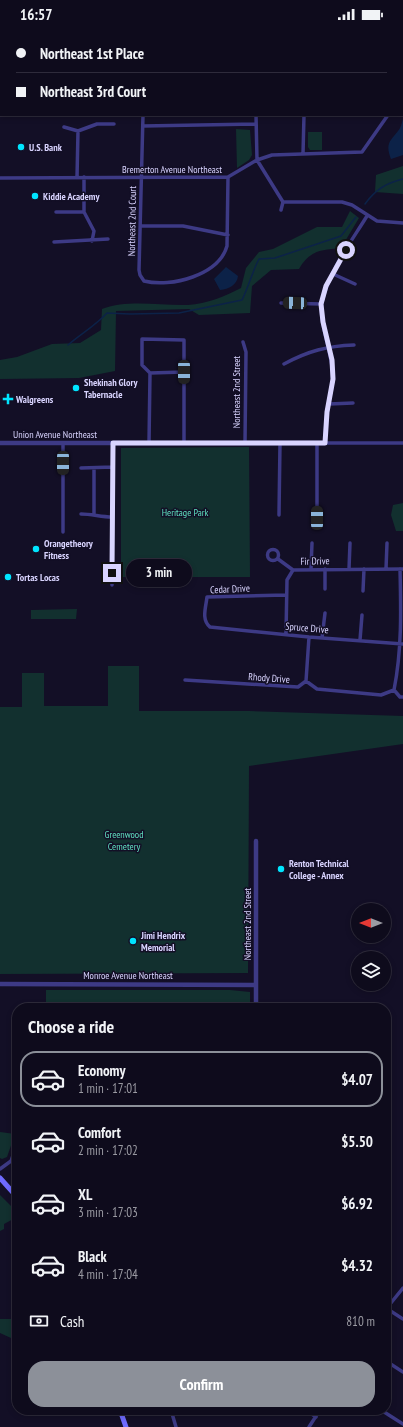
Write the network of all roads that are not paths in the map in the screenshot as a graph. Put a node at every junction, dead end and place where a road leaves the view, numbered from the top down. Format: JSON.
{"nodes":[{"id":1,"x":143,"y":116,"type":"edge"},
{"id":2,"x":256,"y":116,"type":"edge"},
{"id":3,"x":304,"y":116,"type":"edge"},
{"id":4,"x":387,"y":116,"type":"edge"},
{"id":5,"x":114,"y":124,"type":"dead end"},
{"id":6,"x":256,"y":124,"type":"junction"},
{"id":7,"x":143,"y":126,"type":"junction"},
{"id":8,"x":64,"y":127,"type":"dead end"},
{"id":9,"x":78,"y":131,"type":"junction"},
{"id":10,"x":303,"y":154,"type":"junction"},
{"id":11,"x":257,"y":160,"type":"junction"},
{"id":12,"x":84,"y":177,"type":"junction"},
{"id":13,"x":141,"y":177,"type":"junction"},
{"id":14,"x":0,"y":178,"type":"edge"},
{"id":15,"x":78,"y":178,"type":"junction"},
{"id":16,"x":228,"y":178,"type":"junction"},
{"id":17,"x":283,"y":202,"type":"junction"},
{"id":18,"x":281,"y":210,"type":"dead end"},
{"id":19,"x":56,"y":212,"type":"dead end"},
{"id":20,"x":84,"y":212,"type":"junction"},
{"id":21,"x":367,"y":216,"type":"junction"},
{"id":22,"x":403,"y":223,"type":"edge"},
{"id":23,"x":141,"y":226,"type":"junction"},
{"id":24,"x":228,"y":235,"type":"junction"},
{"id":25,"x":108,"y":239,"type":"dead end"},
{"id":26,"x":92,"y":241,"type":"junction"},
{"id":27,"x":54,"y":242,"type":"dead end"},
{"id":28,"x":333,"y":274,"type":"junction"},
{"id":29,"x":355,"y":284,"type":"dead end"},
{"id":30,"x":281,"y":303,"type":"dead end"},
{"id":31,"x":321,"y":304,"type":"junction"},
{"id":32,"x":243,"y":342,"type":"dead end"},
{"id":33,"x":354,"y":345,"type":"dead end"},
{"id":34,"x":329,"y":346,"type":"junction"},
{"id":35,"x":284,"y":364,"type":"dead end"},
{"id":36,"x":150,"y":372,"type":"junction"},
{"id":37,"x":184,"y":372,"type":"junction"},
{"id":38,"x":353,"y":402,"type":"dead end"},
{"id":39,"x":329,"y":404,"type":"junction"},
{"id":40,"x":0,"y":443,"type":"edge"},
{"id":41,"x":62,"y":443,"type":"junction"},
{"id":42,"x":113,"y":443,"type":"junction"},
{"id":43,"x":150,"y":443,"type":"junction"},
{"id":44,"x":184,"y":443,"type":"junction"},
{"id":45,"x":245,"y":443,"type":"junction"},
{"id":46,"x":280,"y":443,"type":"junction"},
{"id":47,"x":316,"y":443,"type":"junction"},
{"id":48,"x":325,"y":443,"type":"junction"},
{"id":49,"x":403,"y":443,"type":"edge"},
{"id":50,"x":113,"y":467,"type":"junction"},
{"id":51,"x":81,"y":468,"type":"dead end"},
{"id":52,"x":94,"y":468,"type":"junction"},
{"id":53,"x":81,"y":514,"type":"dead end"},
{"id":54,"x":94,"y":514,"type":"junction"},
{"id":55,"x":279,"y":515,"type":"dead end"},
{"id":56,"x":112,"y":517,"type":"junction"},
{"id":57,"x":317,"y":518,"type":"dead end"},
{"id":58,"x":63,"y":532,"type":"dead end"},
{"id":59,"x":387,"y":542,"type":"dead end"},
{"id":60,"x":312,"y":543,"type":"dead end"},
{"id":61,"x":350,"y":543,"type":"dead end"},
{"id":62,"x":278,"y":559,"type":"dead end"},
{"id":63,"x":311,"y":569,"type":"junction"},
{"id":64,"x":325,"y":569,"type":"junction"},
{"id":65,"x":349,"y":569,"type":"junction"},
{"id":66,"x":364,"y":569,"type":"junction"},
{"id":67,"x":386,"y":569,"type":"junction"},
{"id":68,"x":401,"y":569,"type":"edge"},
{"id":69,"x":293,"y":570,"type":"junction"},
{"id":70,"x":112,"y":585,"type":"dead end"},
{"id":71,"x":325,"y":589,"type":"dead end"},
{"id":72,"x":363,"y":591,"type":"dead end"},
{"id":73,"x":286,"y":595,"type":"junction"},
{"id":74,"x":402,"y":605,"type":"edge"},
{"id":75,"x":325,"y":613,"type":"dead end"},
{"id":76,"x":362,"y":615,"type":"dead end"},
{"id":77,"x":210,"y":627,"type":"joint"},
{"id":78,"x":286,"y":634,"type":"junction"},
{"id":79,"x":309,"y":637,"type":"junction"},
{"id":80,"x":322,"y":638,"type":"junction"},
{"id":81,"x":360,"y":640,"type":"junction"},
{"id":82,"x":401,"y":644,"type":"edge"},
{"id":83,"x":185,"y":680,"type":"dead end"},
{"id":84,"x":306,"y":681,"type":"junction"},
{"id":85,"x":394,"y":690,"type":"junction"},
{"id":86,"x":403,"y":697,"type":"edge"},
{"id":87,"x":256,"y":841,"type":"dead end"},
{"id":88,"x":0,"y":984,"type":"edge"},
{"id":89,"x":256,"y":985,"type":"junction"},
{"id":90,"x":256,"y":1003,"type":"edge"},
{"id":91,"x":12,"y":1158,"type":"edge"},
{"id":92,"x":0,"y":1169,"type":"edge"},
{"id":93,"x":0,"y":1178,"type":"edge"},
{"id":94,"x":12,"y":1191,"type":"edge"},
{"id":95,"x":403,"y":1288,"type":"edge"},
{"id":96,"x":391,"y":1302,"type":"edge"},
{"id":97,"x":391,"y":1311,"type":"edge"},
{"id":98,"x":403,"y":1319,"type":"edge"},
{"id":99,"x":391,"y":1365,"type":"edge"},
{"id":100,"x":403,"y":1372,"type":"edge"},
{"id":101,"x":122,"y":1415,"type":"edge"},
{"id":102,"x":172,"y":1415,"type":"edge"},
{"id":103,"x":313,"y":1415,"type":"edge"},
{"id":104,"x":389,"y":1415,"type":"edge"},
{"id":105,"x":316,"y":1417,"type":"joint"},
{"id":106,"x":403,"y":1424,"type":"edge"},
{"id":107,"x":126,"y":1427,"type":"edge"},
{"id":108,"x":176,"y":1427,"type":"edge"},
{"id":109,"x":309,"y":1427,"type":"edge"}],
"edges":[{"from":1,"to":7,"type":"street","name":"Northeast 2nd Court"},
{"from":2,"to":6,"type":"street"},
{"from":3,"to":10,"type":"street"},
{"from":4,"to":10,"type":"street","name":"Bremerton Avenue Northeast"},
{"from":5,"to":9,"type":"street"},
{"from":6,"to":7,"type":"street"},
{"from":6,"to":11,"type":"street"},
{"from":7,"to":13,"type":"street","name":"Northeast 2nd Court"},
{"from":8,"to":9,"type":"street"},
{"from":9,"to":15,"type":"street"},
{"from":10,"to":11,"type":"street","name":"Bremerton Avenue Northeast"},
{"from":11,"to":16,"type":"street","name":"Bremerton Avenue Northeast"},
{"from":11,"to":17,"type":"street"},
{"from":12,"to":13,"type":"street","name":"Bremerton Avenue Northeast"},
{"from":12,"to":15,"type":"street","name":"Bremerton Avenue Northeast"},
{"from":12,"to":20,"type":"street"},
{"from":13,"to":16,"type":"street","name":"Bremerton Avenue Northeast"},
{"from":13,"to":23,"type":"street","name":"Northeast 2nd Court"},
{"from":14,"to":15,"type":"street","name":"Bremerton Avenue Northeast"},
{"from":16,"to":24,"type":"street"},
{"from":17,"to":18,"type":"street"},
{"from":17,"to":21,"type":"street"},
{"from":19,"to":20,"type":"street"},
{"from":20,"to":26,"type":"street"},
{"from":21,"to":22,"type":"street"},
{"from":21,"to":28,"type":"street"},
{"from":23,"to":24,"type":"street"},
{"from":23,"to":24,"type":"street","name":"Northeast 2nd Court"},
{"from":25,"to":26,"type":"street"},
{"from":26,"to":27,"type":"street"},
{"from":28,"to":29,"type":"street"},
{"from":28,"to":31,"type":"street"},
{"from":30,"to":31,"type":"street"},
{"from":31,"to":34,"type":"street"},
{"from":32,"to":45,"type":"street","name":"Northeast 2nd Street"},
{"from":33,"to":34,"type":"street"},
{"from":34,"to":35,"type":"street"},
{"from":34,"to":39,"type":"street"},
{"from":36,"to":37,"type":"street"},
{"from":36,"to":37,"type":"street"},
{"from":36,"to":43,"type":"street"},
{"from":37,"to":44,"type":"street"},
{"from":38,"to":39,"type":"street"},
{"from":39,"to":48,"type":"street"},
{"from":40,"to":41,"type":"street","name":"Union Avenue Northeast"},
{"from":41,"to":42,"type":"street","name":"Union Avenue Northeast"},
{"from":41,"to":58,"type":"street"},
{"from":42,"to":43,"type":"street","name":"Union Avenue Northeast"},
{"from":42,"to":50,"type":"street"},
{"from":43,"to":44,"type":"street","name":"Union Avenue Northeast"},
{"from":44,"to":45,"type":"street","name":"Union Avenue Northeast"},
{"from":45,"to":46,"type":"street","name":"Union Avenue Northeast"},
{"from":46,"to":47,"type":"street","name":"Union Avenue Northeast"},
{"from":46,"to":55,"type":"street"},
{"from":47,"to":48,"type":"street","name":"Union Avenue Northeast"},
{"from":47,"to":57,"type":"street"},
{"from":48,"to":49,"type":"street"},
{"from":50,"to":52,"type":"street"},
{"from":50,"to":56,"type":"street"},
{"from":51,"to":52,"type":"street"},
{"from":52,"to":54,"type":"street"},
{"from":53,"to":54,"type":"street"},
{"from":54,"to":56,"type":"street"},
{"from":56,"to":70,"type":"street"},
{"from":59,"to":67,"type":"street"},
{"from":60,"to":63,"type":"street"},
{"from":61,"to":65,"type":"street"},
{"from":62,"to":69,"type":"street"},
{"from":63,"to":64,"type":"street","name":"Fir Drive"},
{"from":63,"to":69,"type":"street","name":"Fir Drive"},
{"from":64,"to":65,"type":"street","name":"Fir Drive"},
{"from":64,"to":71,"type":"street"},
{"from":65,"to":66,"type":"street","name":"Fir Drive"},
{"from":66,"to":67,"type":"street","name":"Fir Drive"},
{"from":66,"to":72,"type":"street"},
{"from":67,"to":68,"type":"street","name":"Fir Drive"},
{"from":68,"to":74,"type":"street"},
{"from":69,"to":73,"type":"street","name":"Fir Drive"},
{"from":73,"to":77,"type":"street","name":"Cedar Drive"},
{"from":73,"to":78,"type":"street","name":"Fir Drive"},
{"from":74,"to":82,"type":"street"},
{"from":75,"to":80,"type":"street"},
{"from":76,"to":81,"type":"street"},
{"from":77,"to":78,"type":"street","name":"Spruce Drive"},
{"from":78,"to":79,"type":"street","name":"Spruce Drive"},
{"from":79,"to":80,"type":"street","name":"Spruce Drive"},
{"from":79,"to":84,"type":"street"},
{"from":80,"to":81,"type":"street","name":"Spruce Drive"},
{"from":81,"to":82,"type":"street","name":"Spruce Drive"},
{"from":82,"to":85,"type":"street"},
{"from":83,"to":84,"type":"street","name":"Rhody Drive"},
{"from":84,"to":85,"type":"street"},
{"from":85,"to":86,"type":"street"},
{"from":87,"to":89,"type":"street","name":"Northeast 2nd Street"},
{"from":88,"to":89,"type":"street","name":"Monroe Avenue Northeast"},
{"from":89,"to":90,"type":"street","name":"Northeast 2nd Street"},
{"from":91,"to":92,"type":"street"},
{"from":93,"to":94,"type":"main road"},
{"from":95,"to":96,"type":"street"},
{"from":97,"to":98,"type":"street"},
{"from":99,"to":100,"type":"street"},
{"from":101,"to":107,"type":"main road"},
{"from":102,"to":108,"type":"street"},
{"from":103,"to":105,"type":"street"},
{"from":104,"to":106,"type":"street"},
{"from":105,"to":109,"type":"street"}]}
